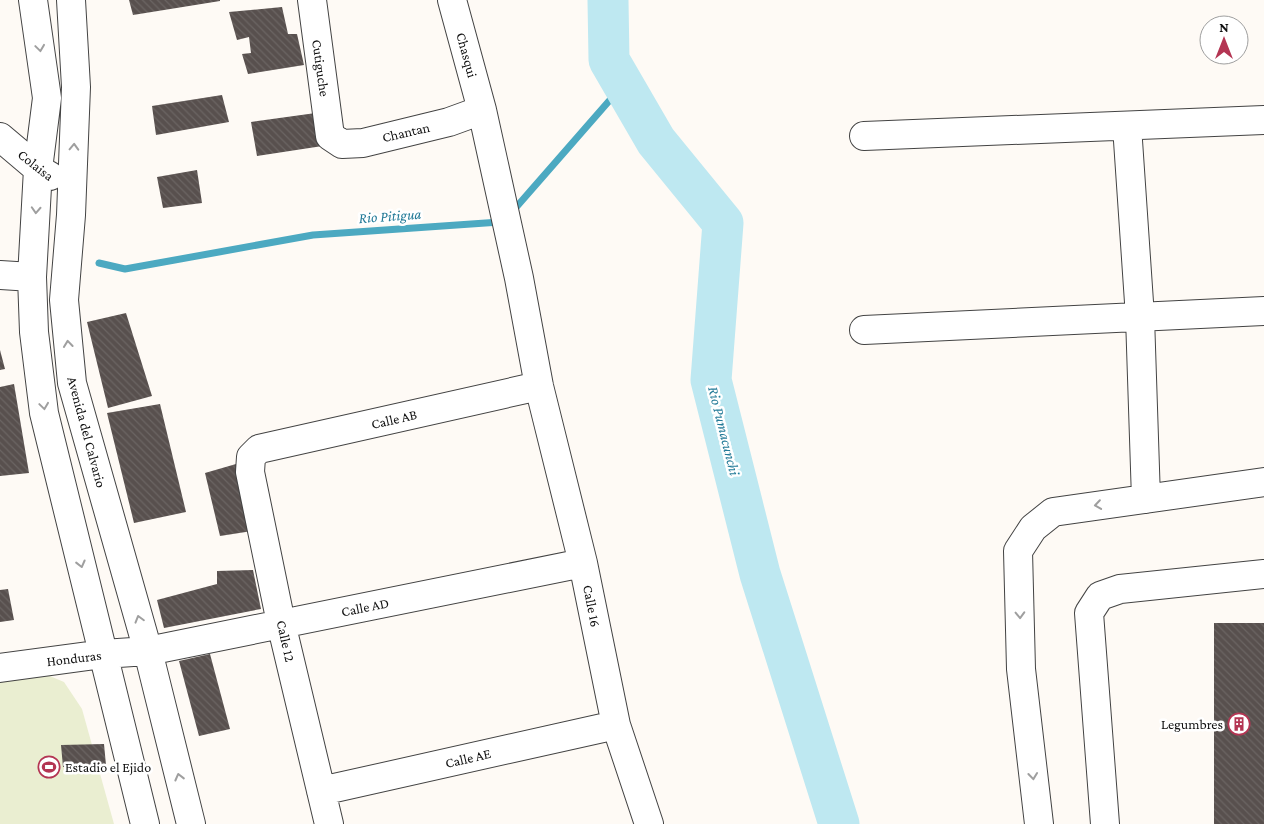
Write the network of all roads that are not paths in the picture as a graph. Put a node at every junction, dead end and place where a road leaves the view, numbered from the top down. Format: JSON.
{"nodes":[{"id":1,"x":33,"y":0,"type":"edge"},
{"id":2,"x":71,"y":0,"type":"edge"},
{"id":3,"x":312,"y":0,"type":"edge"},
{"id":4,"x":452,"y":0,"type":"edge"},
{"id":5,"x":482,"y":110,"type":"junction"},
{"id":6,"x":1264,"y":120,"type":"edge"},
{"id":7,"x":1127,"y":126,"type":"junction"},
{"id":8,"x":330,"y":136,"type":"joint"},
{"id":9,"x":864,"y":136,"type":"dead end"},
{"id":10,"x":0,"y":137,"type":"edge"},
{"id":11,"x":38,"y":169,"type":"junction"},
{"id":12,"x":72,"y":192,"type":"junction"},
{"id":13,"x":0,"y":275,"type":"edge"},
{"id":14,"x":32,"y":277,"type":"junction"},
{"id":15,"x":519,"y":278,"type":"joint"},
{"id":16,"x":1264,"y":311,"type":"edge"},
{"id":17,"x":1140,"y":317,"type":"junction"},
{"id":18,"x":864,"y":330,"type":"dead end"},
{"id":19,"x":539,"y":386,"type":"junction"},
{"id":20,"x":251,"y":457,"type":"joint"},
{"id":21,"x":1264,"y":482,"type":"edge"},
{"id":22,"x":1146,"y":498,"type":"junction"},
{"id":23,"x":583,"y":562,"type":"junction"},
{"id":24,"x":1264,"y":574,"type":"edge"},
{"id":25,"x":281,"y":624,"type":"junction"},
{"id":26,"x":148,"y":651,"type":"junction"},
{"id":27,"x":103,"y":654,"type":"junction"},
{"id":28,"x":0,"y":668,"type":"edge"},
{"id":29,"x":616,"y":725,"type":"junction"},
{"id":30,"x":321,"y":791,"type":"junction"},
{"id":31,"x":146,"y":824,"type":"edge"},
{"id":32,"x":191,"y":824,"type":"edge"},
{"id":33,"x":329,"y":824,"type":"edge"},
{"id":34,"x":649,"y":824,"type":"edge"},
{"id":35,"x":1039,"y":824,"type":"edge"},
{"id":36,"x":1105,"y":824,"type":"edge"}],
"edges":[{"from":1,"to":11,"type":"street","one_way":true},
{"from":12,"to":2,"type":"street","name":"Avenida del Calvario","one_way":true},
{"from":3,"to":8,"type":"street","name":"Cutiguche"},
{"from":4,"to":5,"type":"street","name":"Chasqui"},
{"from":5,"to":8,"type":"street","name":"Chantan"},
{"from":5,"to":15,"type":"street","name":"Chasqui"},
{"from":6,"to":7,"type":"street"},
{"from":7,"to":9,"type":"street"},
{"from":7,"to":17,"type":"street"},
{"from":10,"to":11,"type":"street","name":"Colaisa"},
{"from":11,"to":12,"type":"street","name":"Colaisa"},
{"from":11,"to":14,"type":"street","one_way":true},
{"from":26,"to":12,"type":"street","name":"Avenida del Calvario","one_way":true},
{"from":13,"to":14,"type":"street"},
{"from":14,"to":27,"type":"street","one_way":true},
{"from":15,"to":19,"type":"street","name":"Calle 16"},
{"from":16,"to":17,"type":"street"},
{"from":17,"to":18,"type":"street"},
{"from":17,"to":22,"type":"street"},
{"from":19,"to":20,"type":"street","name":"Calle AB"},
{"from":19,"to":23,"type":"street","name":"Calle 16"},
{"from":20,"to":25,"type":"street","name":"Calle 12"},
{"from":21,"to":22,"type":"street"},
{"from":22,"to":35,"type":"street","one_way":true},
{"from":23,"to":25,"type":"street","name":"Calle AD"},
{"from":23,"to":29,"type":"street","name":"Calle 16"},
{"from":24,"to":36,"type":"street"},
{"from":25,"to":26,"type":"street","name":"Calle AD"},
{"from":25,"to":30,"type":"street","name":"Calle 12"},
{"from":26,"to":27,"type":"street","name":"Honduras"},
{"from":32,"to":26,"type":"street","name":"Avenida del Calvario","one_way":true},
{"from":27,"to":28,"type":"street","name":"Honduras"},
{"from":27,"to":31,"type":"street"},
{"from":29,"to":30,"type":"street","name":"Calle AE"},
{"from":29,"to":34,"type":"street","name":"Calle 16"},
{"from":30,"to":33,"type":"street","name":"Calle 12"}]}
